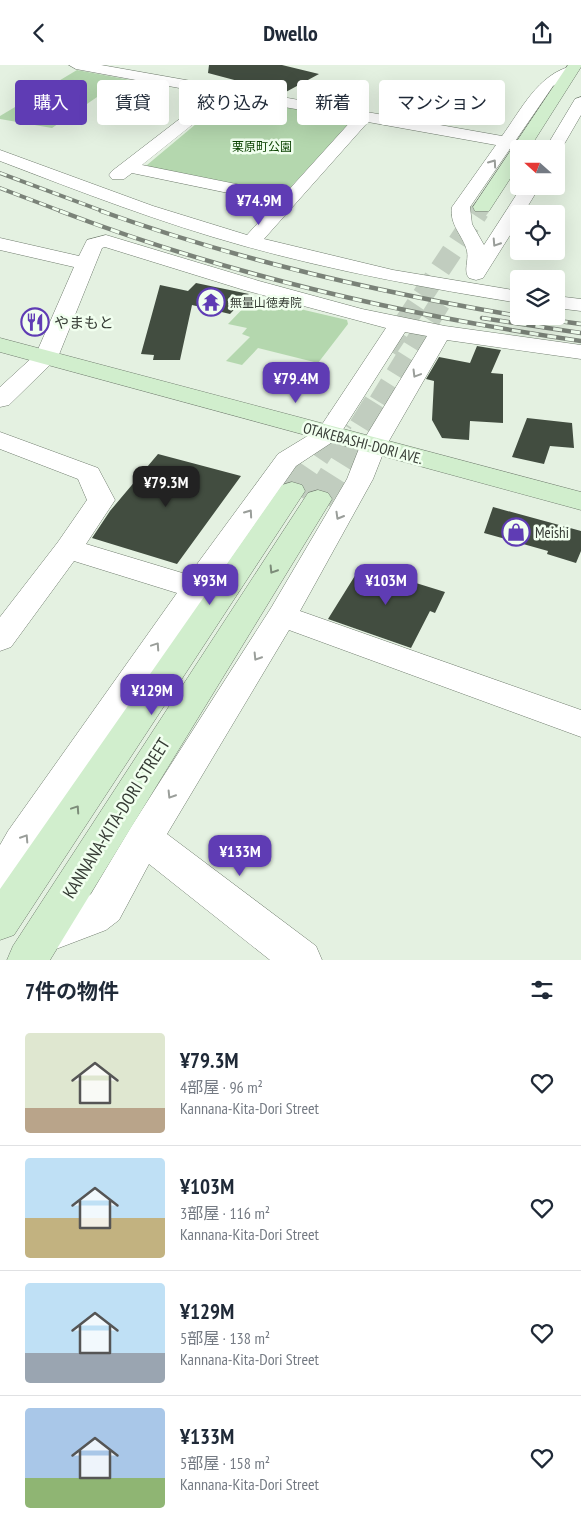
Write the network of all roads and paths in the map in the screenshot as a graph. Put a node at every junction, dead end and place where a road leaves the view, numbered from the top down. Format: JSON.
{"nodes":[{"id":1,"x":76,"y":65,"type":"edge"},
{"id":2,"x":576,"y":73,"type":"edge"},
{"id":3,"x":179,"y":83,"type":"edge"},
{"id":4,"x":581,"y":102,"type":"edge"},
{"id":5,"x":369,"y":117,"type":"edge"},
{"id":6,"x":182,"y":125,"type":"edge"},
{"id":7,"x":358,"y":125,"type":"edge"},
{"id":8,"x":519,"y":140,"type":"edge"},
{"id":9,"x":542,"y":140,"type":"edge"},
{"id":10,"x":558,"y":140,"type":"edge"},
{"id":11,"x":510,"y":146,"type":"edge"},
{"id":12,"x":510,"y":153,"type":"edge"},
{"id":13,"x":0,"y":155,"type":"edge"},
{"id":14,"x":510,"y":159,"type":"edge"},
{"id":15,"x":128,"y":167,"type":"junction"},
{"id":16,"x":510,"y":188,"type":"edge"},
{"id":17,"x":98,"y":191,"type":"junction"},
{"id":18,"x":525,"y":195,"type":"edge"},
{"id":19,"x":289,"y":200,"type":"junction"},
{"id":20,"x":251,"y":242,"type":"junction"},
{"id":21,"x":0,"y":244,"type":"edge"},
{"id":22,"x":86,"y":264,"type":"junction"},
{"id":23,"x":472,"y":282,"type":"junction"},
{"id":24,"x":510,"y":294,"type":"edge"},
{"id":25,"x":565,"y":303,"type":"edge"},
{"id":26,"x":581,"y":305,"type":"edge"},
{"id":27,"x":399,"y":324,"type":"junction"},
{"id":28,"x":441,"y":332,"type":"junction"},
{"id":29,"x":0,"y":345,"type":"edge"},
{"id":30,"x":581,"y":352,"type":"edge"},
{"id":31,"x":46,"y":357,"type":"junction"},
{"id":32,"x":0,"y":400,"type":"edge"},
{"id":33,"x":328,"y":433,"type":"junction"},
{"id":34,"x":0,"y":440,"type":"edge"},
{"id":35,"x":373,"y":446,"type":"junction"},
{"id":36,"x":581,"y":501,"type":"edge"},
{"id":37,"x":68,"y":549,"type":"junction"},
{"id":38,"x":196,"y":588,"type":"junction"},
{"id":39,"x":282,"y":616,"type":"junction"},
{"id":40,"x":0,"y":639,"type":"edge"},
{"id":41,"x":581,"y":724,"type":"edge"},
{"id":42,"x":144,"y":838,"type":"junction"},
{"id":43,"x":0,"y":881,"type":"edge"},
{"id":44,"x":0,"y":922,"type":"edge"},
{"id":45,"x":35,"y":947,"type":"edge"},
{"id":46,"x":302,"y":960,"type":"edge"}],
"edges":[{"from":1,"to":3,"type":"street"},
{"from":2,"to":8,"type":"street"},
{"from":2,"to":9,"type":"street"},
{"from":4,"to":10,"type":"street"},
{"from":5,"to":11,"type":"street"},
{"from":6,"to":15,"type":"street"},
{"from":7,"to":19,"type":"street"},
{"from":23,"to":12,"type":"street","one_way":true},
{"from":13,"to":17,"type":"street"},
{"from":14,"to":16,"type":"street"},
{"from":15,"to":17,"type":"street"},
{"from":15,"to":19,"type":"street"},
{"from":17,"to":20,"type":"street"},
{"from":18,"to":23,"type":"street","one_way":true},
{"from":19,"to":20,"type":"street"},
{"from":20,"to":23,"type":"street"},
{"from":21,"to":22,"type":"street"},
{"from":22,"to":27,"type":"street"},
{"from":22,"to":31,"type":"street"},
{"from":23,"to":24,"type":"street"},
{"from":25,"to":26,"type":"street"},
{"from":27,"to":28,"type":"street"},
{"from":27,"to":33,"type":"street"},
{"from":28,"to":30,"type":"street"},
{"from":28,"to":35,"type":"street","one_way":true},
{"from":29,"to":31,"type":"street","name":"OTAKEBASHI-DORI AVE."},
{"from":31,"to":32,"type":"street"},
{"from":31,"to":33,"type":"street","name":"OTAKEBASHI-DORI AVE."},
{"from":33,"to":35,"type":"street","name":"OTAKEBASHI-DORI AVE."},
{"from":38,"to":33,"type":"street","one_way":true},
{"from":34,"to":37,"type":"street"},
{"from":35,"to":36,"type":"street","name":"OTAKEBASHI-DORI AVE."},
{"from":35,"to":39,"type":"street","one_way":true},
{"from":37,"to":38,"type":"street"},
{"from":37,"to":40,"type":"street"},
{"from":43,"to":38,"type":"street","one_way":true},
{"from":39,"to":41,"type":"street"},
{"from":39,"to":42,"type":"street","one_way":true},
{"from":42,"to":45,"type":"street"},
{"from":42,"to":46,"type":"street"},
{"from":44,"to":45,"type":"street","name":"KANNANA-KITA-DORI STREET","one_way":true}]}
